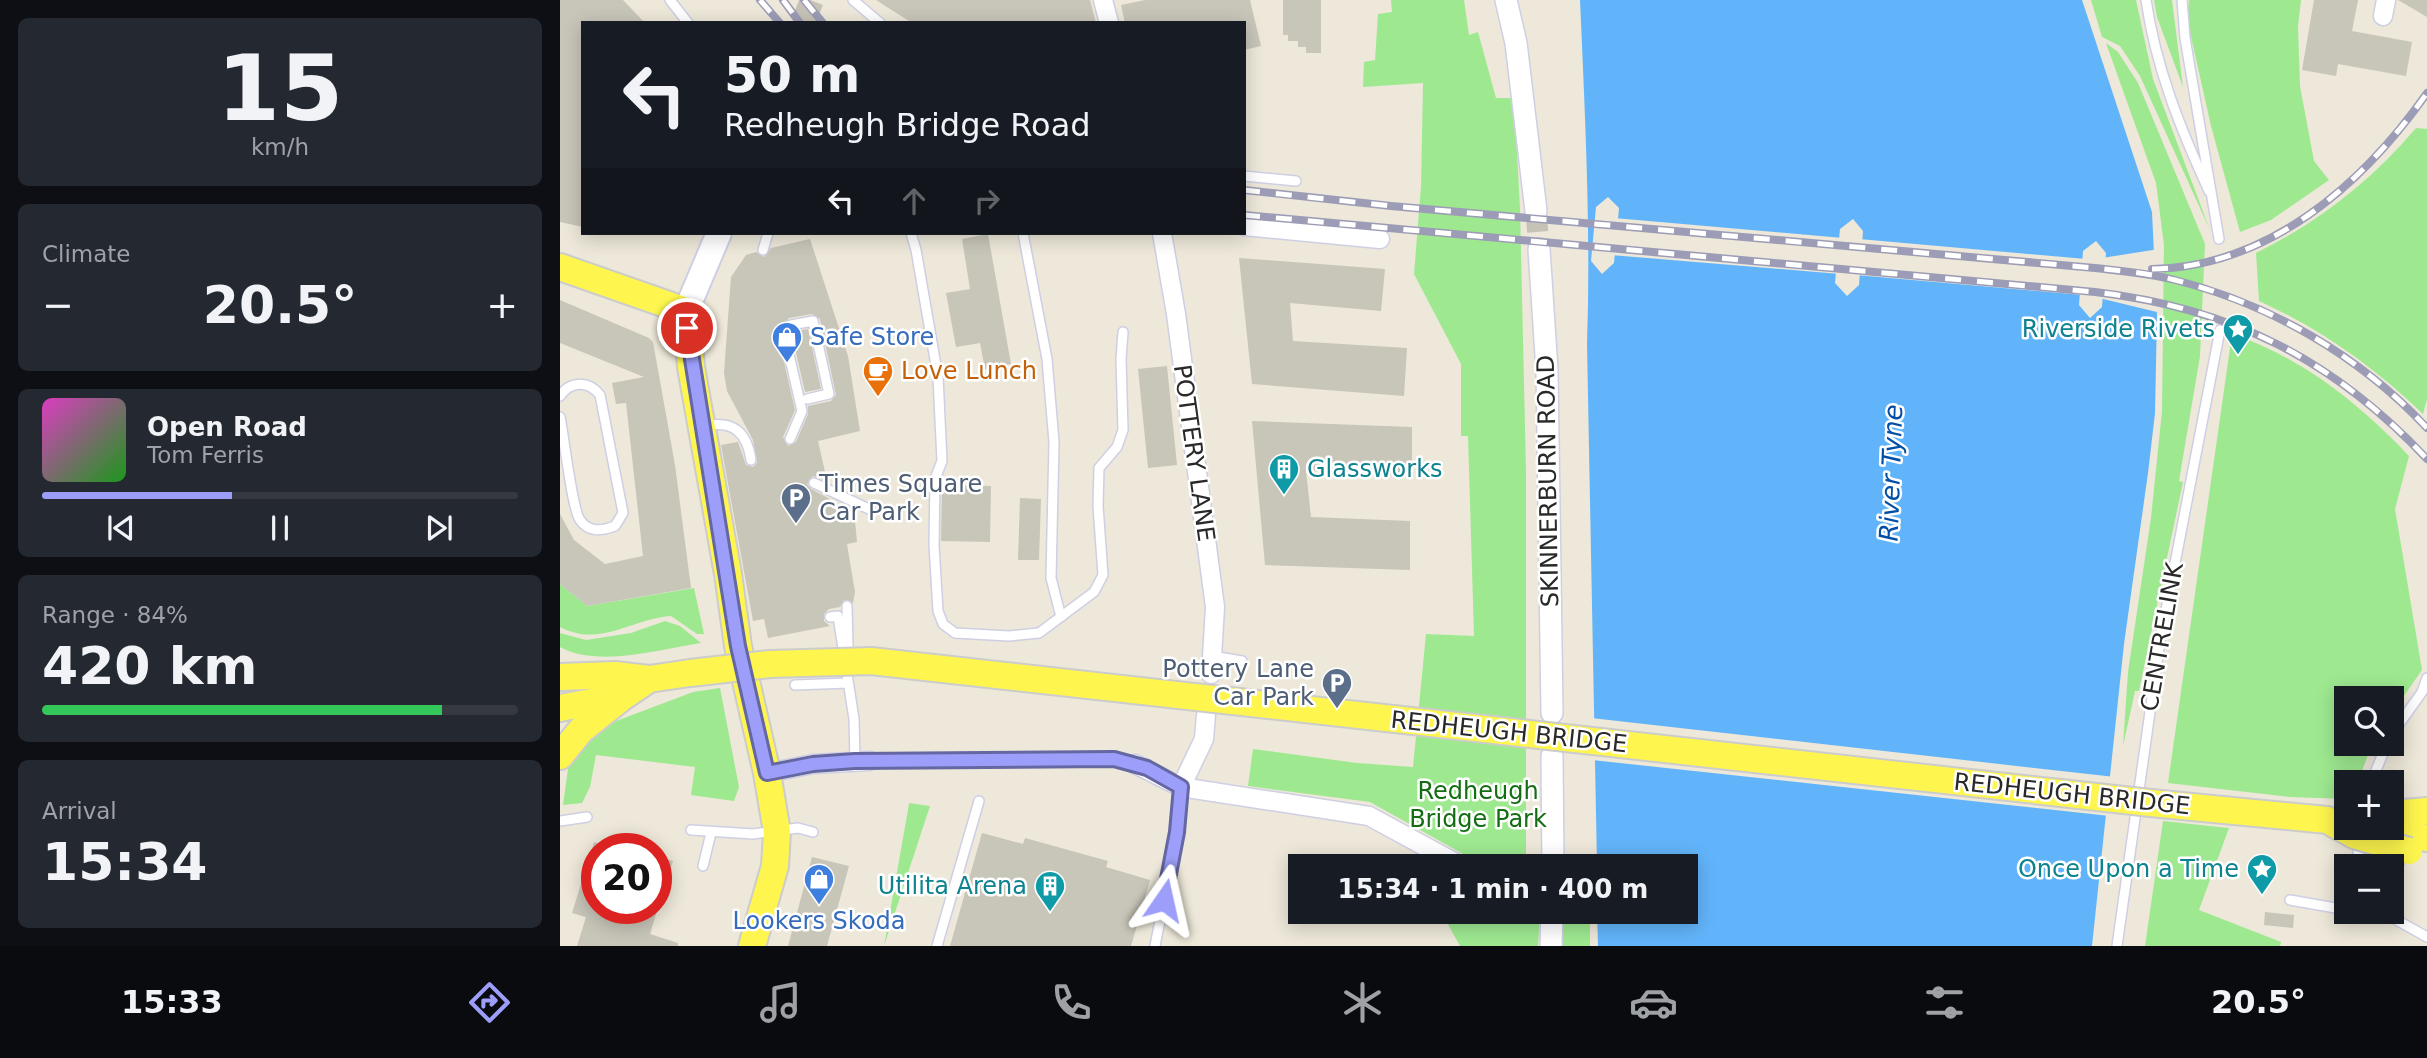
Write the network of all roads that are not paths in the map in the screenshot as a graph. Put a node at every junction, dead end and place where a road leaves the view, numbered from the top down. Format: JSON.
{"nodes":[{"id":1,"x":670,"y":0,"type":"edge"},
{"id":2,"x":853,"y":0,"type":"edge"},
{"id":3,"x":1506,"y":0,"type":"edge"},
{"id":4,"x":2146,"y":0,"type":"edge"},
{"id":5,"x":2182,"y":0,"type":"edge"},
{"id":6,"x":1108,"y":1,"type":"edge"},
{"id":7,"x":686,"y":21,"type":"edge"},
{"id":8,"x":878,"y":21,"type":"edge"},
{"id":9,"x":1109,"y":21,"type":"edge"},
{"id":10,"x":1246,"y":176,"type":"edge"},
{"id":11,"x":1296,"y":181,"type":"dead end"},
{"id":12,"x":2214,"y":202,"type":"junction"},
{"id":13,"x":1536,"y":211,"type":"tunnel mouth"},
{"id":14,"x":1246,"y":226,"type":"edge"},
{"id":15,"x":718,"y":235,"type":"edge"},
{"id":16,"x":767,"y":235,"type":"edge"},
{"id":17,"x":911,"y":235,"type":"edge"},
{"id":18,"x":1023,"y":235,"type":"edge"},
{"id":19,"x":1162,"y":235,"type":"edge"},
{"id":20,"x":1380,"y":239,"type":"dead end"},
{"id":21,"x":2219,"y":239,"type":"dead end"},
{"id":22,"x":1539,"y":249,"type":"tunnel mouth"},
{"id":23,"x":763,"y":250,"type":"dead end"},
{"id":24,"x":560,"y":267,"type":"edge"},
{"id":25,"x":686,"y":311,"type":"junction"},
{"id":26,"x":2220,"y":330,"type":"dead end"},
{"id":27,"x":1123,"y":332,"type":"dead end"},
{"id":28,"x":560,"y":396,"type":"edge"},
{"id":29,"x":807,"y":399,"type":"dead end"},
{"id":30,"x":560,"y":417,"type":"edge"},
{"id":31,"x":701,"y":427,"type":"junction"},
{"id":32,"x":790,"y":439,"type":"dead end"},
{"id":33,"x":751,"y":460,"type":"dead end"},
{"id":34,"x":814,"y":482,"type":"dead end"},
{"id":35,"x":871,"y":510,"type":"dead end"},
{"id":36,"x":847,"y":606,"type":"dead end"},
{"id":37,"x":830,"y":617,"type":"dead end"},
{"id":38,"x":1061,"y":617,"type":"junction"},
{"id":39,"x":1242,"y":661,"type":"dead end"},
{"id":40,"x":560,"y":665,"type":"edge"},
{"id":41,"x":1211,"y":665,"type":"joint"},
{"id":42,"x":572,"y":678,"type":"edge"},
{"id":43,"x":2427,"y":678,"type":"edge"},
{"id":44,"x":649,"y":679,"type":"junction"},
{"id":45,"x":848,"y":683,"type":"junction"},
{"id":46,"x":795,"y":685,"type":"dead end"},
{"id":47,"x":624,"y":696,"type":"junction"},
{"id":48,"x":560,"y":708,"type":"edge"},
{"id":49,"x":1552,"y":713,"type":"dead end"},
{"id":50,"x":1206,"y":715,"type":"dead end"},
{"id":51,"x":2404,"y":717,"type":"edge"},
{"id":52,"x":560,"y":756,"type":"edge"},
{"id":53,"x":1552,"y":756,"type":"dead end"},
{"id":54,"x":863,"y":761,"type":"junction"},
{"id":55,"x":1135,"y":764,"type":"joint"},
{"id":56,"x":767,"y":773,"type":"junction"},
{"id":57,"x":1181,"y":787,"type":"junction"},
{"id":58,"x":979,"y":801,"type":"dead end"},
{"id":59,"x":587,"y":817,"type":"dead end"},
{"id":60,"x":2334,"y":819,"type":"edge"},
{"id":61,"x":560,"y":821,"type":"edge"},
{"id":62,"x":691,"y":830,"type":"dead end"},
{"id":63,"x":777,"y":832,"type":"junction"},
{"id":64,"x":813,"y":832,"type":"dead end"},
{"id":65,"x":711,"y":833,"type":"junction"},
{"id":66,"x":1439,"y":854,"type":"edge"},
{"id":67,"x":1553,"y":854,"type":"edge"},
{"id":68,"x":703,"y":866,"type":"dead end"},
{"id":69,"x":2290,"y":900,"type":"dead end"},
{"id":70,"x":2334,"y":908,"type":"edge"},
{"id":71,"x":1551,"y":924,"type":"edge"},
{"id":72,"x":2403,"y":924,"type":"edge"},
{"id":73,"x":2427,"y":937,"type":"edge"},
{"id":74,"x":752,"y":946,"type":"edge"},
{"id":75,"x":937,"y":946,"type":"edge"},
{"id":76,"x":1155,"y":946,"type":"edge"},
{"id":77,"x":1550,"y":946,"type":"edge"},
{"id":78,"x":2117,"y":946,"type":"edge"}],
"edges":[{"from":1,"to":7,"type":"lane"},
{"from":2,"to":8,"type":"lane"},
{"from":3,"to":13,"type":"street"},
{"from":4,"to":12,"type":"lane"},
{"from":5,"to":12,"type":"lane"},
{"from":6,"to":9,"type":"street"},
{"from":10,"to":11,"type":"lane"},
{"from":12,"to":21,"type":"lane"},
{"from":14,"to":20,"type":"street"},
{"from":15,"to":25,"type":"main road"},
{"from":16,"to":23,"type":"lane"},
{"from":17,"to":38,"type":"lane"},
{"from":18,"to":38,"type":"lane"},
{"from":19,"to":41,"type":"street","name":"POTTERY LANE"},
{"from":22,"to":49,"type":"street","name":"SKINNERBURN ROAD"},
{"from":24,"to":25,"type":"main road"},
{"from":25,"to":31,"type":"main road"},
{"from":26,"to":78,"type":"lane","name":"CENTRELINK"},
{"from":27,"to":38,"type":"lane"},
{"from":28,"to":30,"type":"lane"},
{"from":29,"to":32,"type":"lane"},
{"from":31,"to":33,"type":"lane"},
{"from":31,"to":56,"type":"main road"},
{"from":34,"to":35,"type":"lane"},
{"from":36,"to":45,"type":"lane"},
{"from":37,"to":45,"type":"lane"},
{"from":39,"to":41,"type":"lane"},
{"from":40,"to":42,"type":"main road"},
{"from":42,"to":44,"type":"main road"},
{"from":43,"to":51,"type":"lane"},
{"from":44,"to":47,"type":"main road"},
{"from":44,"to":60,"type":"main road","name":"REDHEUGH BRIDGE","bridge":true},
{"from":45,"to":46,"type":"lane"},
{"from":45,"to":54,"type":"lane"},
{"from":47,"to":48,"type":"main road"},
{"from":47,"to":52,"type":"main road"},
{"from":50,"to":57,"type":"street"},
{"from":53,"to":67,"type":"street"},
{"from":54,"to":55,"type":"lane"},
{"from":54,"to":56,"type":"street"},
{"from":55,"to":57,"type":"street"},
{"from":56,"to":63,"type":"main road"},
{"from":57,"to":66,"type":"street"},
{"from":57,"to":76,"type":"lane"},
{"from":58,"to":75,"type":"lane"},
{"from":59,"to":61,"type":"lane"},
{"from":62,"to":65,"type":"lane"},
{"from":63,"to":64,"type":"lane"},
{"from":63,"to":65,"type":"lane"},
{"from":63,"to":74,"type":"main road"},
{"from":65,"to":68,"type":"lane"},
{"from":69,"to":70,"type":"lane"},
{"from":71,"to":77,"type":"street"},
{"from":72,"to":73,"type":"lane"}]}
